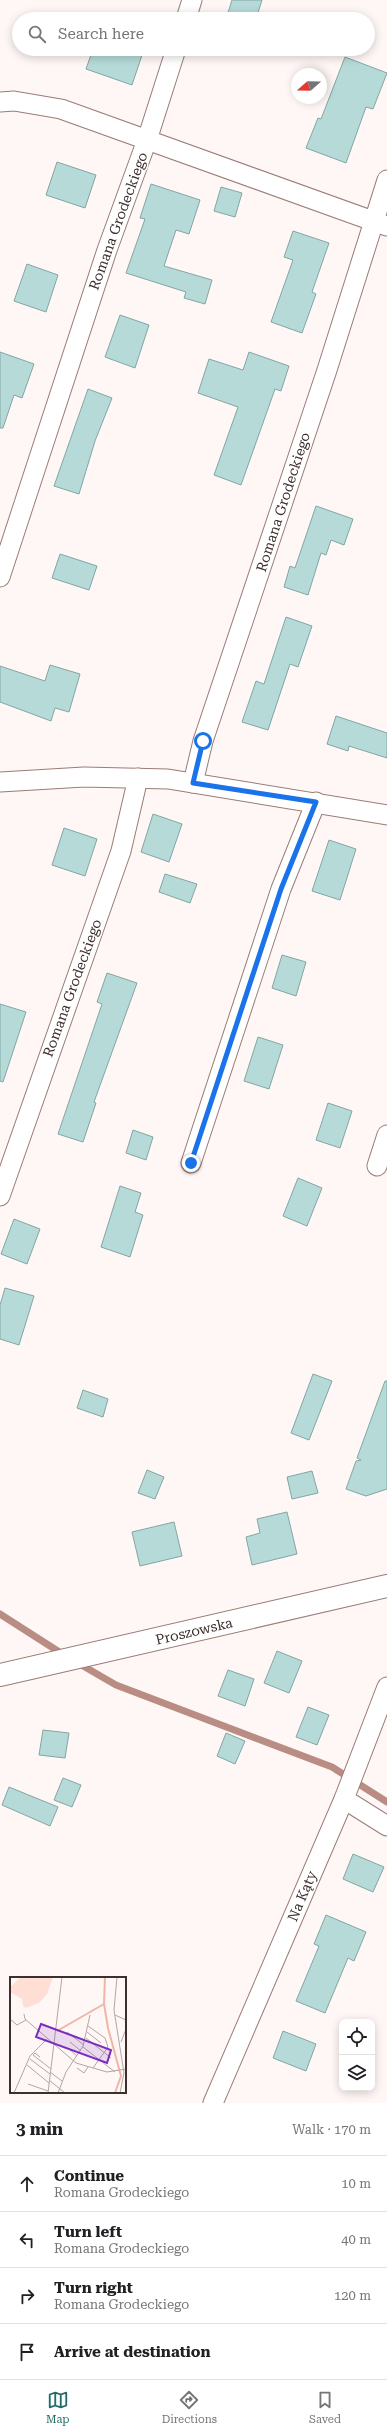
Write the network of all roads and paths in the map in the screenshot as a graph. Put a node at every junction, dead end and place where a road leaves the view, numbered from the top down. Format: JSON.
{"nodes":[{"id":1,"x":192,"y":0,"type":"edge"},
{"id":2,"x":188,"y":12,"type":"edge"},
{"id":3,"x":174,"y":56,"type":"edge"},
{"id":4,"x":0,"y":102,"type":"edge"},
{"id":5,"x":147,"y":140,"type":"junction"},
{"id":6,"x":387,"y":180,"type":"edge"},
{"id":7,"x":380,"y":223,"type":"edge"},
{"id":8,"x":0,"y":577,"type":"edge"},
{"id":9,"x":138,"y":778,"type":"junction"},
{"id":10,"x":0,"y":782,"type":"edge"},
{"id":11,"x":193,"y":783,"type":"junction"},
{"id":12,"x":316,"y":802,"type":"junction"},
{"id":13,"x":387,"y":815,"type":"edge"},
{"id":14,"x":387,"y":1135,"type":"edge"},
{"id":15,"x":191,"y":1163,"type":"dead end"},
{"id":16,"x":376,"y":1166,"type":"dead end"},
{"id":17,"x":0,"y":1196,"type":"edge"},
{"id":18,"x":387,"y":1586,"type":"edge"},
{"id":19,"x":0,"y":1675,"type":"edge"},
{"id":20,"x":387,"y":1687,"type":"edge"},
{"id":21,"x":346,"y":1794,"type":"junction"},
{"id":22,"x":387,"y":1826,"type":"edge"},
{"id":23,"x":213,"y":2103,"type":"edge"}],
"edges":[{"from":1,"to":2,"type":"street"},
{"from":3,"to":5,"type":"street","name":"Romana Grodeckiego"},
{"from":4,"to":5,"type":"street","name":"Romana Grodeckiego"},
{"from":5,"to":7,"type":"street","name":"Romana Grodeckiego"},
{"from":5,"to":8,"type":"street","name":"Romana Grodeckiego"},
{"from":6,"to":7,"type":"street","name":"Romana Grodeckiego"},
{"from":7,"to":11,"type":"street","name":"Romana Grodeckiego"},
{"from":9,"to":10,"type":"street"},
{"from":9,"to":11,"type":"street"},
{"from":9,"to":17,"type":"street","name":"Romana Grodeckiego"},
{"from":11,"to":12,"type":"street"},
{"from":12,"to":13,"type":"street"},
{"from":12,"to":15,"type":"street"},
{"from":14,"to":16,"type":"street"},
{"from":18,"to":19,"type":"main road","name":"Proszowska"},
{"from":20,"to":21,"type":"street","name":"Na Kąty"},
{"from":21,"to":22,"type":"street"},
{"from":21,"to":23,"type":"street","name":"Na Kąty"}]}
